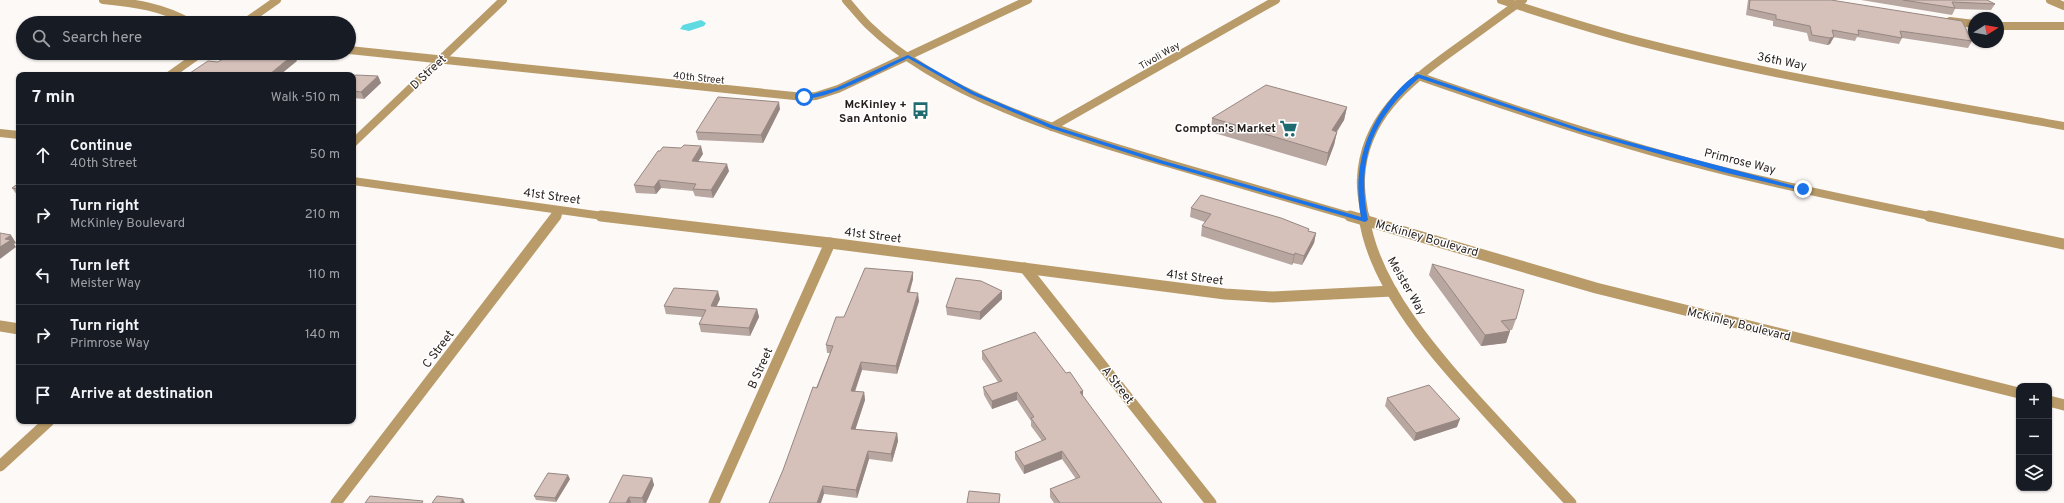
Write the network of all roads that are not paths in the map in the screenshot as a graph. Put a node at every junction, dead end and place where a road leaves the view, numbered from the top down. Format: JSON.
{"nodes":[{"id":1,"x":104,"y":0,"type":"edge"},
{"id":2,"x":277,"y":0,"type":"edge"},
{"id":3,"x":503,"y":0,"type":"edge"},
{"id":4,"x":846,"y":0,"type":"edge"},
{"id":5,"x":1028,"y":0,"type":"edge"},
{"id":6,"x":1276,"y":0,"type":"edge"},
{"id":7,"x":1501,"y":0,"type":"edge"},
{"id":8,"x":2050,"y":0,"type":"edge"},
{"id":9,"x":1519,"y":3,"type":"edge"},
{"id":10,"x":2064,"y":6,"type":"edge"},
{"id":11,"x":179,"y":16,"type":"edge"},
{"id":12,"x":254,"y":16,"type":"edge"},
{"id":13,"x":1940,"y":19,"type":"edge"},
{"id":14,"x":1968,"y":23,"type":"edge"},
{"id":15,"x":2004,"y":26,"type":"edge"},
{"id":16,"x":2064,"y":26,"type":"edge"},
{"id":17,"x":356,"y":51,"type":"edge"},
{"id":18,"x":908,"y":56,"type":"junction"},
{"id":19,"x":191,"y":60,"type":"edge"},
{"id":20,"x":441,"y":60,"type":"junction"},
{"id":21,"x":174,"y":72,"type":"edge"},
{"id":22,"x":1418,"y":76,"type":"junction"},
{"id":23,"x":2064,"y":126,"type":"edge"},
{"id":24,"x":1052,"y":127,"type":"junction"},
{"id":25,"x":0,"y":132,"type":"edge"},
{"id":26,"x":16,"y":135,"type":"edge"},
{"id":27,"x":356,"y":139,"type":"edge"},
{"id":28,"x":356,"y":181,"type":"edge"},
{"id":29,"x":560,"y":211,"type":"junction"},
{"id":30,"x":1365,"y":220,"type":"junction"},
{"id":31,"x":830,"y":243,"type":"junction"},
{"id":32,"x":2064,"y":244,"type":"edge"},
{"id":33,"x":1025,"y":268,"type":"junction"},
{"id":34,"x":1392,"y":291,"type":"junction"},
{"id":35,"x":0,"y":326,"type":"edge"},
{"id":36,"x":16,"y":329,"type":"edge"},
{"id":37,"x":2016,"y":392,"type":"edge"},
{"id":38,"x":2052,"y":402,"type":"edge"},
{"id":39,"x":2064,"y":405,"type":"edge"},
{"id":40,"x":46,"y":424,"type":"edge"},
{"id":41,"x":0,"y":466,"type":"edge"},
{"id":42,"x":336,"y":503,"type":"edge"},
{"id":43,"x":714,"y":503,"type":"edge"},
{"id":44,"x":1211,"y":503,"type":"edge"},
{"id":45,"x":1571,"y":503,"type":"edge"}],
"edges":[{"from":1,"to":11,"type":"street"},
{"from":2,"to":12,"type":"street"},
{"from":3,"to":20,"type":"street","name":"D Street"},
{"from":4,"to":18,"type":"street","name":"McKinley Boulevard"},
{"from":5,"to":18,"type":"street","name":"40th Street"},
{"from":6,"to":24,"type":"street","name":"Tivoli Way"},
{"from":7,"to":9,"type":"street","name":"36th Way"},
{"from":8,"to":10,"type":"street"},
{"from":9,"to":22,"type":"street","name":"Meister Way"},
{"from":9,"to":23,"type":"street","name":"36th Way"},
{"from":13,"to":14,"type":"street"},
{"from":15,"to":16,"type":"street"},
{"from":17,"to":20,"type":"street","name":"40th Street"},
{"from":18,"to":20,"type":"street","name":"40th Street"},
{"from":18,"to":24,"type":"street","name":"McKinley Boulevard"},
{"from":19,"to":21,"type":"street"},
{"from":20,"to":27,"type":"street","name":"D Street"},
{"from":22,"to":30,"type":"street","name":"Meister Way"},
{"from":22,"to":32,"type":"street","name":"Primrose Way"},
{"from":24,"to":30,"type":"street","name":"McKinley Boulevard"},
{"from":25,"to":26,"type":"street"},
{"from":28,"to":29,"type":"street","name":"41st Street"},
{"from":29,"to":31,"type":"street","name":"41st Street"},
{"from":29,"to":42,"type":"street","name":"C Street"},
{"from":30,"to":34,"type":"street","name":"Meister Way"},
{"from":30,"to":37,"type":"street","name":"McKinley Boulevard"},
{"from":31,"to":33,"type":"street","name":"41st Street"},
{"from":31,"to":43,"type":"street","name":"B Street"},
{"from":33,"to":34,"type":"street","name":"41st Street"},
{"from":33,"to":44,"type":"street","name":"A Street"},
{"from":34,"to":45,"type":"street","name":"Meister Way"},
{"from":35,"to":36,"type":"street"},
{"from":38,"to":39,"type":"street"},
{"from":40,"to":41,"type":"street"}]}
